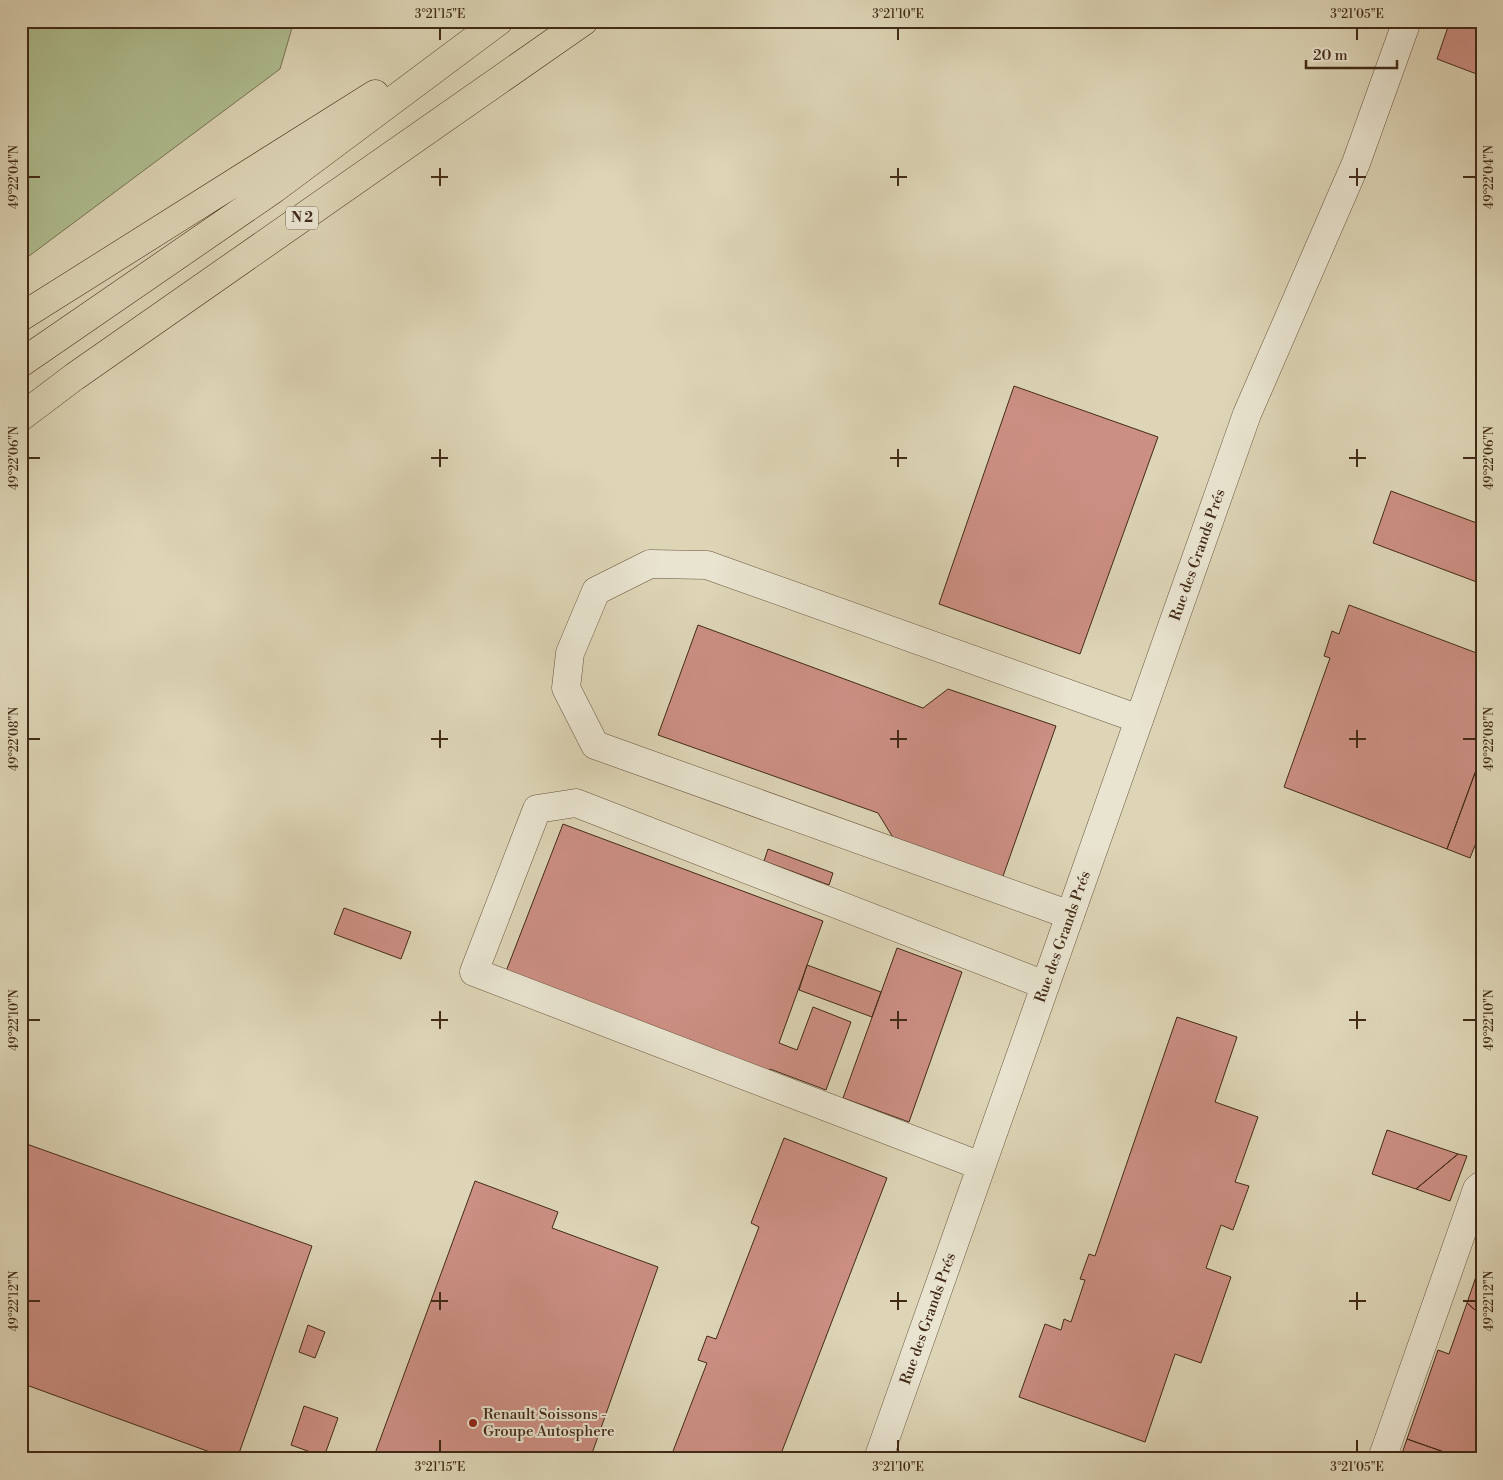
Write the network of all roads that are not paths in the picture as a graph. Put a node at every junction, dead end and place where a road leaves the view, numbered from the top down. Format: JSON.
{"nodes":[{"id":1,"x":494,"y":21,"type":"edge"},
{"id":2,"x":499,"y":21,"type":"edge"},
{"id":3,"x":584,"y":21,"type":"edge"},
{"id":4,"x":1407,"y":21,"type":"edge"},
{"id":5,"x":21,"y":317,"type":"edge"},
{"id":6,"x":21,"y":364,"type":"edge"},
{"id":7,"x":21,"y":416,"type":"edge"},
{"id":8,"x":1139,"y":719,"type":"junction"},
{"id":9,"x":1070,"y":915,"type":"junction"},
{"id":10,"x":1045,"y":986,"type":"junction"},
{"id":11,"x":981,"y":1166,"type":"junction"},
{"id":12,"x":1482,"y":1184,"type":"edge"},
{"id":13,"x":878,"y":1459,"type":"edge"},
{"id":14,"x":1382,"y":1459,"type":"edge"}],
"edges":[{"from":1,"to":5,"type":"highway"},
{"from":2,"to":6,"type":"highway","number":"N 2"},
{"from":3,"to":7,"type":"highway","number":"N 2"},
{"from":4,"to":8,"type":"street","name":"Rue des Grands Prés"},
{"from":8,"to":9,"type":"street","name":"Rue des Grands Prés"},
{"from":8,"to":9,"type":"street"},
{"from":9,"to":10,"type":"street","name":"Rue des Grands Prés"},
{"from":10,"to":11,"type":"street","name":"Rue des Grands Prés"},
{"from":10,"to":11,"type":"street"},
{"from":11,"to":13,"type":"street","name":"Rue des Grands Prés"},
{"from":12,"to":14,"type":"street"}]}
